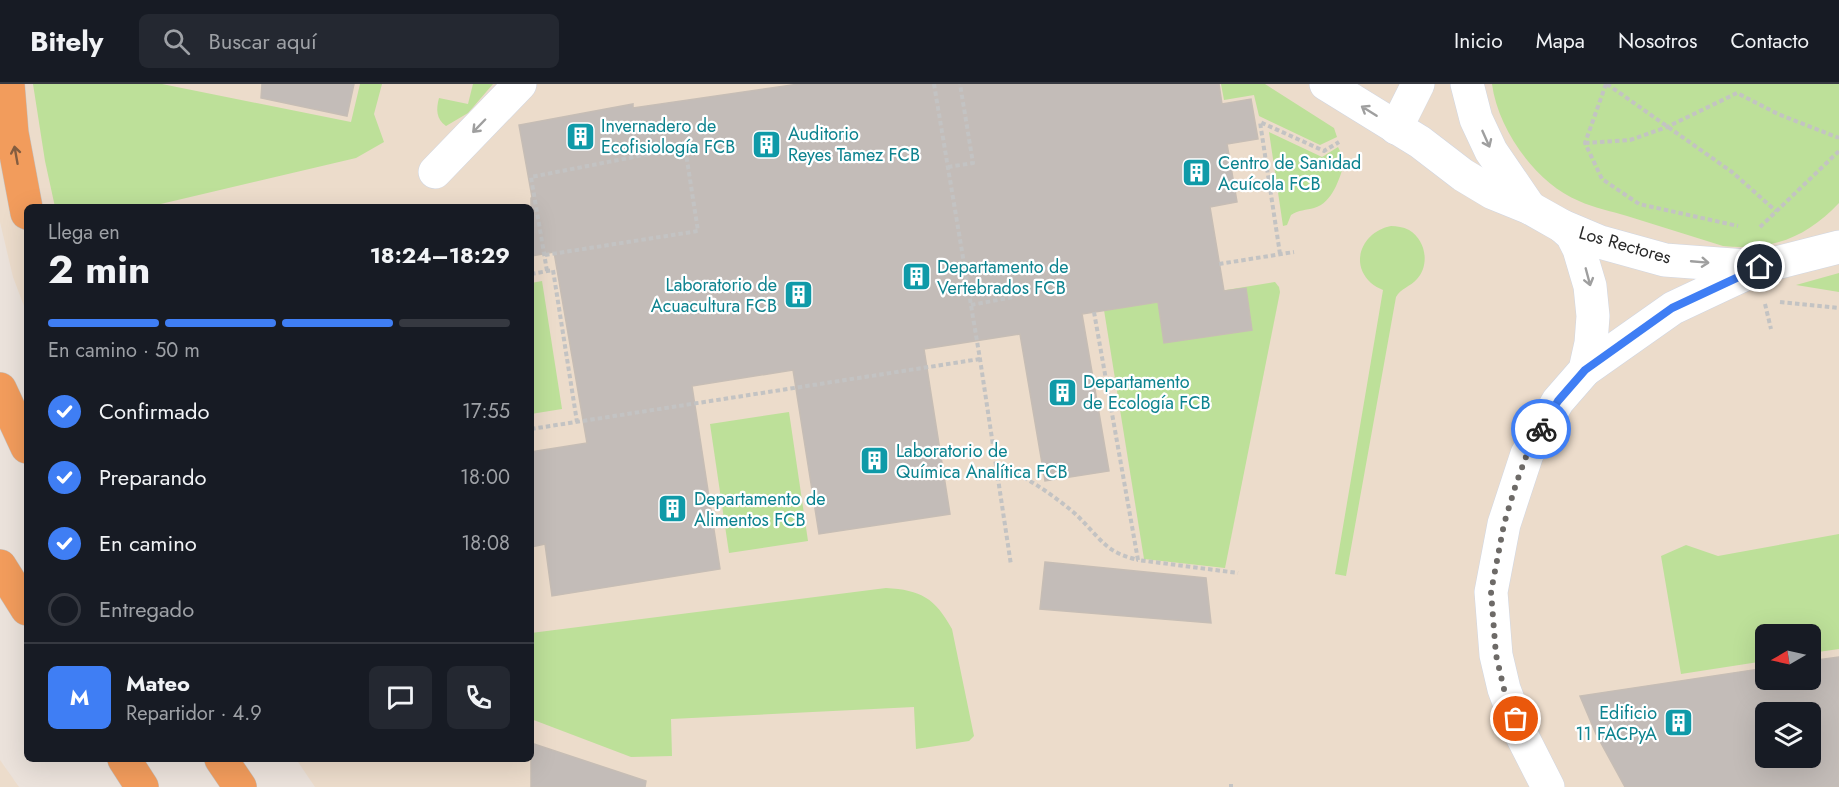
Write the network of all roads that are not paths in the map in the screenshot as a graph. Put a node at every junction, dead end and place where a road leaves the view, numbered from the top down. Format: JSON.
{"nodes":[{"id":1,"x":8,"y":84,"type":"edge"},
{"id":2,"x":520,"y":84,"type":"edge"},
{"id":3,"x":1326,"y":84,"type":"edge"},
{"id":4,"x":1418,"y":84,"type":"edge"},
{"id":5,"x":1467,"y":84,"type":"edge"},
{"id":6,"x":1396,"y":128,"type":"junction"},
{"id":7,"x":435,"y":172,"type":"dead end"},
{"id":8,"x":25,"y":204,"type":"edge"},
{"id":9,"x":1530,"y":208,"type":"junction"},
{"id":10,"x":1562,"y":226,"type":"junction"},
{"id":11,"x":1839,"y":230,"type":"edge"},
{"id":12,"x":1839,"y":247,"type":"edge"},
{"id":13,"x":1796,"y":258,"type":"junction"},
{"id":14,"x":1760,"y":267,"type":"junction"},
{"id":15,"x":1585,"y":370,"type":"junction"},
{"id":16,"x":0,"y":388,"type":"edge"},
{"id":17,"x":21,"y":435,"type":"edge"},
{"id":18,"x":0,"y":567,"type":"edge"},
{"id":19,"x":24,"y":604,"type":"edge"},
{"id":20,"x":126,"y":762,"type":"edge"},
{"id":21,"x":142,"y":787,"type":"edge"},
{"id":22,"x":1548,"y":787,"type":"edge"}],
"edges":[{"from":8,"to":1,"type":"highway","one_way":true},
{"from":2,"to":7,"type":"street","one_way":true},
{"from":6,"to":3,"type":"street","name":"Los Rectores","one_way":true},
{"from":4,"to":6,"type":"street"},
{"from":5,"to":9,"type":"street","name":"Los Rectores","one_way":true},
{"from":6,"to":9,"type":"street","name":"Los Rectores"},
{"from":9,"to":10,"type":"street","name":"Los Rectores"},
{"from":10,"to":14,"type":"street","name":"Los Rectores","one_way":true},
{"from":10,"to":15,"type":"street","name":"Los Rectores","one_way":true},
{"from":11,"to":13,"type":"street"},
{"from":12,"to":13,"type":"street"},
{"from":13,"to":14,"type":"street"},
{"from":14,"to":15,"type":"street"},
{"from":15,"to":22,"type":"street","name":"Los Rectores"},
{"from":16,"to":17,"type":"highway"},
{"from":18,"to":19,"type":"highway"},
{"from":20,"to":21,"type":"highway"}]}
